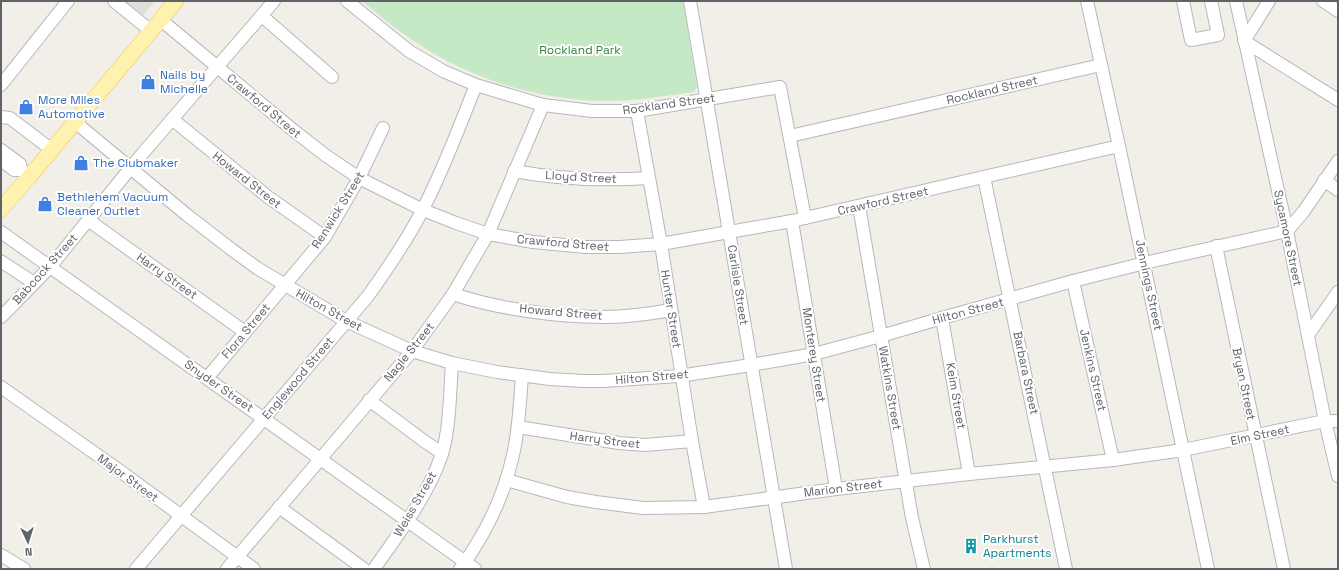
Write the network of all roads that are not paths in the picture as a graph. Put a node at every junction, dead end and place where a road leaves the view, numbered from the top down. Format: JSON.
{"nodes":[{"id":1,"x":68,"y":1,"type":"edge"},
{"id":2,"x":114,"y":1,"type":"edge"},
{"id":3,"x":176,"y":1,"type":"edge"},
{"id":4,"x":274,"y":1,"type":"edge"},
{"id":5,"x":347,"y":1,"type":"edge"},
{"id":6,"x":690,"y":1,"type":"edge"},
{"id":7,"x":1087,"y":1,"type":"edge"},
{"id":8,"x":1183,"y":1,"type":"edge"},
{"id":9,"x":1211,"y":1,"type":"edge"},
{"id":10,"x":1236,"y":1,"type":"edge"},
{"id":11,"x":1269,"y":1,"type":"edge"},
{"id":12,"x":1323,"y":1,"type":"edge"},
{"id":13,"x":1338,"y":11,"type":"edge"},
{"id":14,"x":262,"y":16,"type":"junction"},
{"id":15,"x":161,"y":20,"type":"junction"},
{"id":16,"x":151,"y":31,"type":"junction"},
{"id":17,"x":1244,"y":41,"type":"junction"},
{"id":18,"x":1101,"y":65,"type":"junction"},
{"id":19,"x":217,"y":67,"type":"junction"},
{"id":20,"x":332,"y":77,"type":"dead end"},
{"id":21,"x":1,"y":85,"type":"edge"},
{"id":22,"x":476,"y":86,"type":"junction"},
{"id":23,"x":707,"y":100,"type":"junction"},
{"id":24,"x":1338,"y":100,"type":"edge"},
{"id":25,"x":543,"y":105,"type":"junction"},
{"id":26,"x":637,"y":111,"type":"junction"},
{"id":27,"x":1,"y":117,"type":"edge"},
{"id":28,"x":172,"y":119,"type":"junction"},
{"id":29,"x":75,"y":122,"type":"junction"},
{"id":30,"x":383,"y":128,"type":"dead end"},
{"id":31,"x":790,"y":136,"type":"junction"},
{"id":32,"x":1119,"y":146,"type":"junction"},
{"id":33,"x":1,"y":150,"type":"edge"},
{"id":34,"x":52,"y":150,"type":"junction"},
{"id":35,"x":1,"y":160,"type":"edge"},
{"id":36,"x":1338,"y":161,"type":"edge"},
{"id":37,"x":131,"y":168,"type":"junction"},
{"id":38,"x":514,"y":171,"type":"junction"},
{"id":39,"x":25,"y":174,"type":"junction"},
{"id":40,"x":984,"y":177,"type":"junction"},
{"id":41,"x":359,"y":178,"type":"junction"},
{"id":42,"x":649,"y":178,"type":"junction"},
{"id":43,"x":1324,"y":180,"type":"junction"},
{"id":44,"x":1338,"y":190,"type":"edge"},
{"id":45,"x":859,"y":206,"type":"junction"},
{"id":46,"x":1,"y":209,"type":"edge"},
{"id":47,"x":423,"y":210,"type":"junction"},
{"id":48,"x":805,"y":218,"type":"junction"},
{"id":49,"x":88,"y":220,"type":"junction"},
{"id":50,"x":792,"y":221,"type":"junction"},
{"id":51,"x":1288,"y":231,"type":"junction"},
{"id":52,"x":1,"y":232,"type":"edge"},
{"id":53,"x":729,"y":233,"type":"junction"},
{"id":54,"x":488,"y":234,"type":"junction"},
{"id":55,"x":324,"y":237,"type":"junction"},
{"id":56,"x":660,"y":244,"type":"junction"},
{"id":57,"x":1216,"y":246,"type":"junction"},
{"id":58,"x":1,"y":263,"type":"edge"},
{"id":59,"x":1144,"y":263,"type":"junction"},
{"id":60,"x":50,"y":267,"type":"junction"},
{"id":61,"x":1073,"y":281,"type":"junction"},
{"id":62,"x":34,"y":283,"type":"junction"},
{"id":63,"x":285,"y":285,"type":"junction"},
{"id":64,"x":1338,"y":292,"type":"edge"},
{"id":65,"x":453,"y":294,"type":"junction"},
{"id":66,"x":1010,"y":299,"type":"junction"},
{"id":67,"x":671,"y":310,"type":"junction"},
{"id":68,"x":1,"y":317,"type":"edge"},
{"id":69,"x":942,"y":318,"type":"junction"},
{"id":70,"x":346,"y":321,"type":"junction"},
{"id":71,"x":245,"y":332,"type":"junction"},
{"id":72,"x":1308,"y":335,"type":"junction"},
{"id":73,"x":881,"y":336,"type":"junction"},
{"id":74,"x":412,"y":351,"type":"junction"},
{"id":75,"x":814,"y":354,"type":"junction"},
{"id":76,"x":452,"y":363,"type":"junction"},
{"id":77,"x":751,"y":365,"type":"junction"},
{"id":78,"x":522,"y":375,"type":"junction"},
{"id":79,"x":682,"y":376,"type":"junction"},
{"id":80,"x":207,"y":378,"type":"junction"},
{"id":81,"x":1,"y":387,"type":"edge"},
{"id":82,"x":369,"y":400,"type":"junction"},
{"id":83,"x":264,"y":418,"type":"junction"},
{"id":84,"x":1325,"y":421,"type":"junction"},
{"id":85,"x":1338,"y":421,"type":"edge"},
{"id":86,"x":518,"y":427,"type":"junction"},
{"id":87,"x":1255,"y":436,"type":"junction"},
{"id":88,"x":692,"y":441,"type":"junction"},
{"id":89,"x":1183,"y":450,"type":"junction"},
{"id":90,"x":442,"y":453,"type":"junction"},
{"id":91,"x":320,"y":460,"type":"junction"},
{"id":92,"x":1113,"y":460,"type":"junction"},
{"id":93,"x":1045,"y":466,"type":"junction"},
{"id":94,"x":969,"y":474,"type":"junction"},
{"id":95,"x":1338,"y":476,"type":"edge"},
{"id":96,"x":506,"y":480,"type":"junction"},
{"id":97,"x":906,"y":481,"type":"junction"},
{"id":98,"x":836,"y":489,"type":"junction"},
{"id":99,"x":774,"y":498,"type":"junction"},
{"id":100,"x":279,"y":507,"type":"junction"},
{"id":101,"x":704,"y":507,"type":"junction"},
{"id":102,"x":180,"y":516,"type":"junction"},
{"id":103,"x":408,"y":521,"type":"junction"},
{"id":104,"x":1,"y":555,"type":"edge"},
{"id":105,"x":237,"y":557,"type":"junction"},
{"id":106,"x":467,"y":567,"type":"edge"},
{"id":107,"x":24,"y":569,"type":"edge"},
{"id":108,"x":136,"y":569,"type":"edge"},
{"id":109,"x":227,"y":569,"type":"edge"},
{"id":110,"x":254,"y":569,"type":"edge"},
{"id":111,"x":364,"y":569,"type":"edge"},
{"id":112,"x":374,"y":569,"type":"edge"},
{"id":113,"x":786,"y":569,"type":"edge"},
{"id":114,"x":924,"y":569,"type":"edge"},
{"id":115,"x":1066,"y":569,"type":"edge"},
{"id":116,"x":1208,"y":569,"type":"edge"},
{"id":117,"x":1284,"y":569,"type":"edge"}],
"edges":[{"from":1,"to":21,"type":"street"},
{"from":2,"to":16,"type":"street"},
{"from":3,"to":15,"type":"main road"},
{"from":4,"to":14,"type":"street","name":"Babcock Street"},
{"from":5,"to":22,"type":"street","name":"Rockland Street"},
{"from":6,"to":23,"type":"street","name":"Carlisle Street"},
{"from":7,"to":18,"type":"street","name":"Jennings Street"},
{"from":8,"to":9,"type":"street"},
{"from":10,"to":17,"type":"street","name":"Sycamore Street"},
{"from":11,"to":17,"type":"street"},
{"from":12,"to":13,"type":"street"},
{"from":14,"to":19,"type":"street","name":"Babcock Street"},
{"from":14,"to":20,"type":"street"},
{"from":15,"to":16,"type":"main road"},
{"from":15,"to":19,"type":"street","name":"Crawford Street"},
{"from":16,"to":29,"type":"main road"},
{"from":17,"to":24,"type":"street"},
{"from":17,"to":51,"type":"street","name":"Sycamore Street"},
{"from":18,"to":31,"type":"street","name":"Rockland Street"},
{"from":18,"to":32,"type":"street","name":"Jennings Street"},
{"from":19,"to":28,"type":"street","name":"Babcock Street"},
{"from":19,"to":41,"type":"street","name":"Crawford Street"},
{"from":22,"to":25,"type":"street","name":"Rockland Street"},
{"from":22,"to":47,"type":"street","name":"Englewood Street"},
{"from":23,"to":26,"type":"street","name":"Rockland Street"},
{"from":23,"to":31,"type":"street","name":"Rockland Street"},
{"from":23,"to":53,"type":"street","name":"Carlisle Street"},
{"from":25,"to":26,"type":"street","name":"Rockland Street"},
{"from":25,"to":38,"type":"street","name":"Nagle Street"},
{"from":26,"to":42,"type":"street","name":"Hunter Street"},
{"from":27,"to":34,"type":"street"},
{"from":28,"to":37,"type":"street","name":"Babcock Street"},
{"from":28,"to":55,"type":"street","name":"Howard Street"},
{"from":29,"to":34,"type":"main road"},
{"from":29,"to":37,"type":"street","name":"Hilton Street"},
{"from":30,"to":41,"type":"street","name":"Renwick Street"},
{"from":31,"to":48,"type":"street"},
{"from":32,"to":40,"type":"street","name":"Crawford Street"},
{"from":32,"to":59,"type":"street","name":"Jennings Street"},
{"from":33,"to":39,"type":"street"},
{"from":34,"to":39,"type":"main road"},
{"from":35,"to":39,"type":"street"},
{"from":36,"to":43,"type":"street"},
{"from":37,"to":49,"type":"street","name":"Babcock Street"},
{"from":37,"to":63,"type":"street","name":"Hilton Street"},
{"from":38,"to":42,"type":"street","name":"Lloyd Street"},
{"from":38,"to":54,"type":"street","name":"Nagle Street"},
{"from":39,"to":46,"type":"main road"},
{"from":40,"to":45,"type":"street","name":"Crawford Street"},
{"from":40,"to":66,"type":"street","name":"Barbara Street"},
{"from":41,"to":47,"type":"street","name":"Crawford Street"},
{"from":41,"to":55,"type":"street","name":"Renwick Street"},
{"from":42,"to":56,"type":"street","name":"Hunter Street"},
{"from":43,"to":44,"type":"street"},
{"from":43,"to":51,"type":"street"},
{"from":45,"to":48,"type":"street","name":"Crawford Street"},
{"from":45,"to":73,"type":"street","name":"Watkins Street"},
{"from":47,"to":54,"type":"street","name":"Crawford Street"},
{"from":47,"to":70,"type":"street","name":"Englewood Street"},
{"from":48,"to":50,"type":"street","name":"Crawford Street"},
{"from":49,"to":60,"type":"street","name":"Babcock Street"},
{"from":49,"to":71,"type":"street","name":"Harry Street"},
{"from":50,"to":53,"type":"street","name":"Crawford Street"},
{"from":50,"to":75,"type":"street","name":"Monterey Street"},
{"from":51,"to":57,"type":"street","name":"Hilton Street"},
{"from":51,"to":72,"type":"street","name":"Sycamore Street"},
{"from":52,"to":60,"type":"street","name":"Snyder Street"},
{"from":53,"to":56,"type":"street","name":"Crawford Street"},
{"from":53,"to":77,"type":"street","name":"Carlisle Street"},
{"from":54,"to":56,"type":"street","name":"Crawford Street"},
{"from":54,"to":65,"type":"street","name":"Nagle Street"},
{"from":55,"to":63,"type":"street","name":"Renwick Street"},
{"from":56,"to":67,"type":"street","name":"Hunter Street"},
{"from":57,"to":59,"type":"street","name":"Hilton Street"},
{"from":57,"to":87,"type":"street","name":"Bryan Street"},
{"from":58,"to":62,"type":"street"},
{"from":59,"to":61,"type":"street","name":"Hilton Street"},
{"from":59,"to":89,"type":"street","name":"Jennings Street"},
{"from":60,"to":62,"type":"street","name":"Babcock Street"},
{"from":60,"to":80,"type":"street","name":"Snyder Street"},
{"from":61,"to":66,"type":"street","name":"Hilton Street"},
{"from":61,"to":92,"type":"street","name":"Jenkins Street"},
{"from":62,"to":68,"type":"street","name":"Babcock Street"},
{"from":63,"to":70,"type":"street","name":"Hilton Street"},
{"from":63,"to":71,"type":"street","name":"Flora Street"},
{"from":64,"to":72,"type":"street"},
{"from":65,"to":67,"type":"street","name":"Howard Street"},
{"from":65,"to":74,"type":"street","name":"Nagle Street"},
{"from":66,"to":69,"type":"street","name":"Hilton Street"},
{"from":66,"to":93,"type":"street","name":"Barbara Street"},
{"from":67,"to":79,"type":"street","name":"Hunter Street"},
{"from":69,"to":73,"type":"street","name":"Hilton Street"},
{"from":69,"to":94,"type":"street","name":"Keim Street"},
{"from":70,"to":74,"type":"street","name":"Hilton Street"},
{"from":70,"to":83,"type":"street","name":"Englewood Street"},
{"from":71,"to":80,"type":"street","name":"Flora Street"},
{"from":72,"to":84,"type":"street","name":"Sycamore Street"},
{"from":73,"to":75,"type":"street","name":"Hilton Street"},
{"from":73,"to":97,"type":"street","name":"Watkins Street"},
{"from":74,"to":76,"type":"street","name":"Hilton Street"},
{"from":74,"to":82,"type":"street","name":"Nagle Street"},
{"from":75,"to":77,"type":"street","name":"Hilton Street"},
{"from":75,"to":98,"type":"street","name":"Monterey Street"},
{"from":76,"to":78,"type":"street","name":"Hilton Street"},
{"from":76,"to":90,"type":"street","name":"Weiss Street"},
{"from":77,"to":79,"type":"street","name":"Hilton Street"},
{"from":77,"to":99,"type":"street","name":"Carlisle Street"},
{"from":78,"to":79,"type":"street","name":"Hilton Street"},
{"from":78,"to":86,"type":"street"},
{"from":79,"to":88,"type":"street","name":"Hunter Street"},
{"from":80,"to":83,"type":"street","name":"Snyder Street"},
{"from":81,"to":102,"type":"street","name":"Major Street"},
{"from":82,"to":90,"type":"street"},
{"from":82,"to":91,"type":"street","name":"Nagle Street"},
{"from":83,"to":91,"type":"street","name":"Snyder Street"},
{"from":83,"to":102,"type":"street","name":"Englewood Street"},
{"from":84,"to":85,"type":"street","name":"Elm Street"},
{"from":84,"to":87,"type":"street","name":"Elm Street"},
{"from":84,"to":95,"type":"street","name":"Sycamore Street"},
{"from":86,"to":88,"type":"street","name":"Harry Street"},
{"from":86,"to":96,"type":"street"},
{"from":87,"to":89,"type":"street","name":"Elm Street"},
{"from":87,"to":117,"type":"street","name":"Bryan Street"},
{"from":88,"to":101,"type":"street","name":"Hunter Street"},
{"from":89,"to":92,"type":"street","name":"Marion Street"},
{"from":89,"to":116,"type":"street","name":"Jennings Street"},
{"from":90,"to":103,"type":"street","name":"Weiss Street"},
{"from":91,"to":100,"type":"street","name":"Nagle Street"},
{"from":91,"to":103,"type":"street","name":"Snyder Street"},
{"from":92,"to":93,"type":"street","name":"Marion Street"},
{"from":93,"to":94,"type":"street","name":"Marion Street"},
{"from":93,"to":115,"type":"street","name":"Barbara Street"},
{"from":94,"to":97,"type":"street","name":"Marion Street"},
{"from":96,"to":101,"type":"street","name":"Marion Street"},
{"from":96,"to":106,"type":"street"},
{"from":97,"to":98,"type":"street","name":"Marion Street"},
{"from":97,"to":114,"type":"street","name":"Watkins Street"},
{"from":98,"to":99,"type":"street","name":"Marion Street"},
{"from":99,"to":101,"type":"street","name":"Marion Street"},
{"from":99,"to":113,"type":"street","name":"Carlisle Street"},
{"from":100,"to":105,"type":"street","name":"Nagle Street"},
{"from":100,"to":111,"type":"street"},
{"from":102,"to":105,"type":"street","name":"Major Street"},
{"from":102,"to":108,"type":"street","name":"Englewood Street"},
{"from":103,"to":106,"type":"street","name":"Snyder Street"},
{"from":103,"to":112,"type":"street","name":"Weiss Street"},
{"from":104,"to":107,"type":"street"},
{"from":105,"to":109,"type":"street","name":"Nagle Street"},
{"from":105,"to":110,"type":"street","name":"Major Street"}]}
